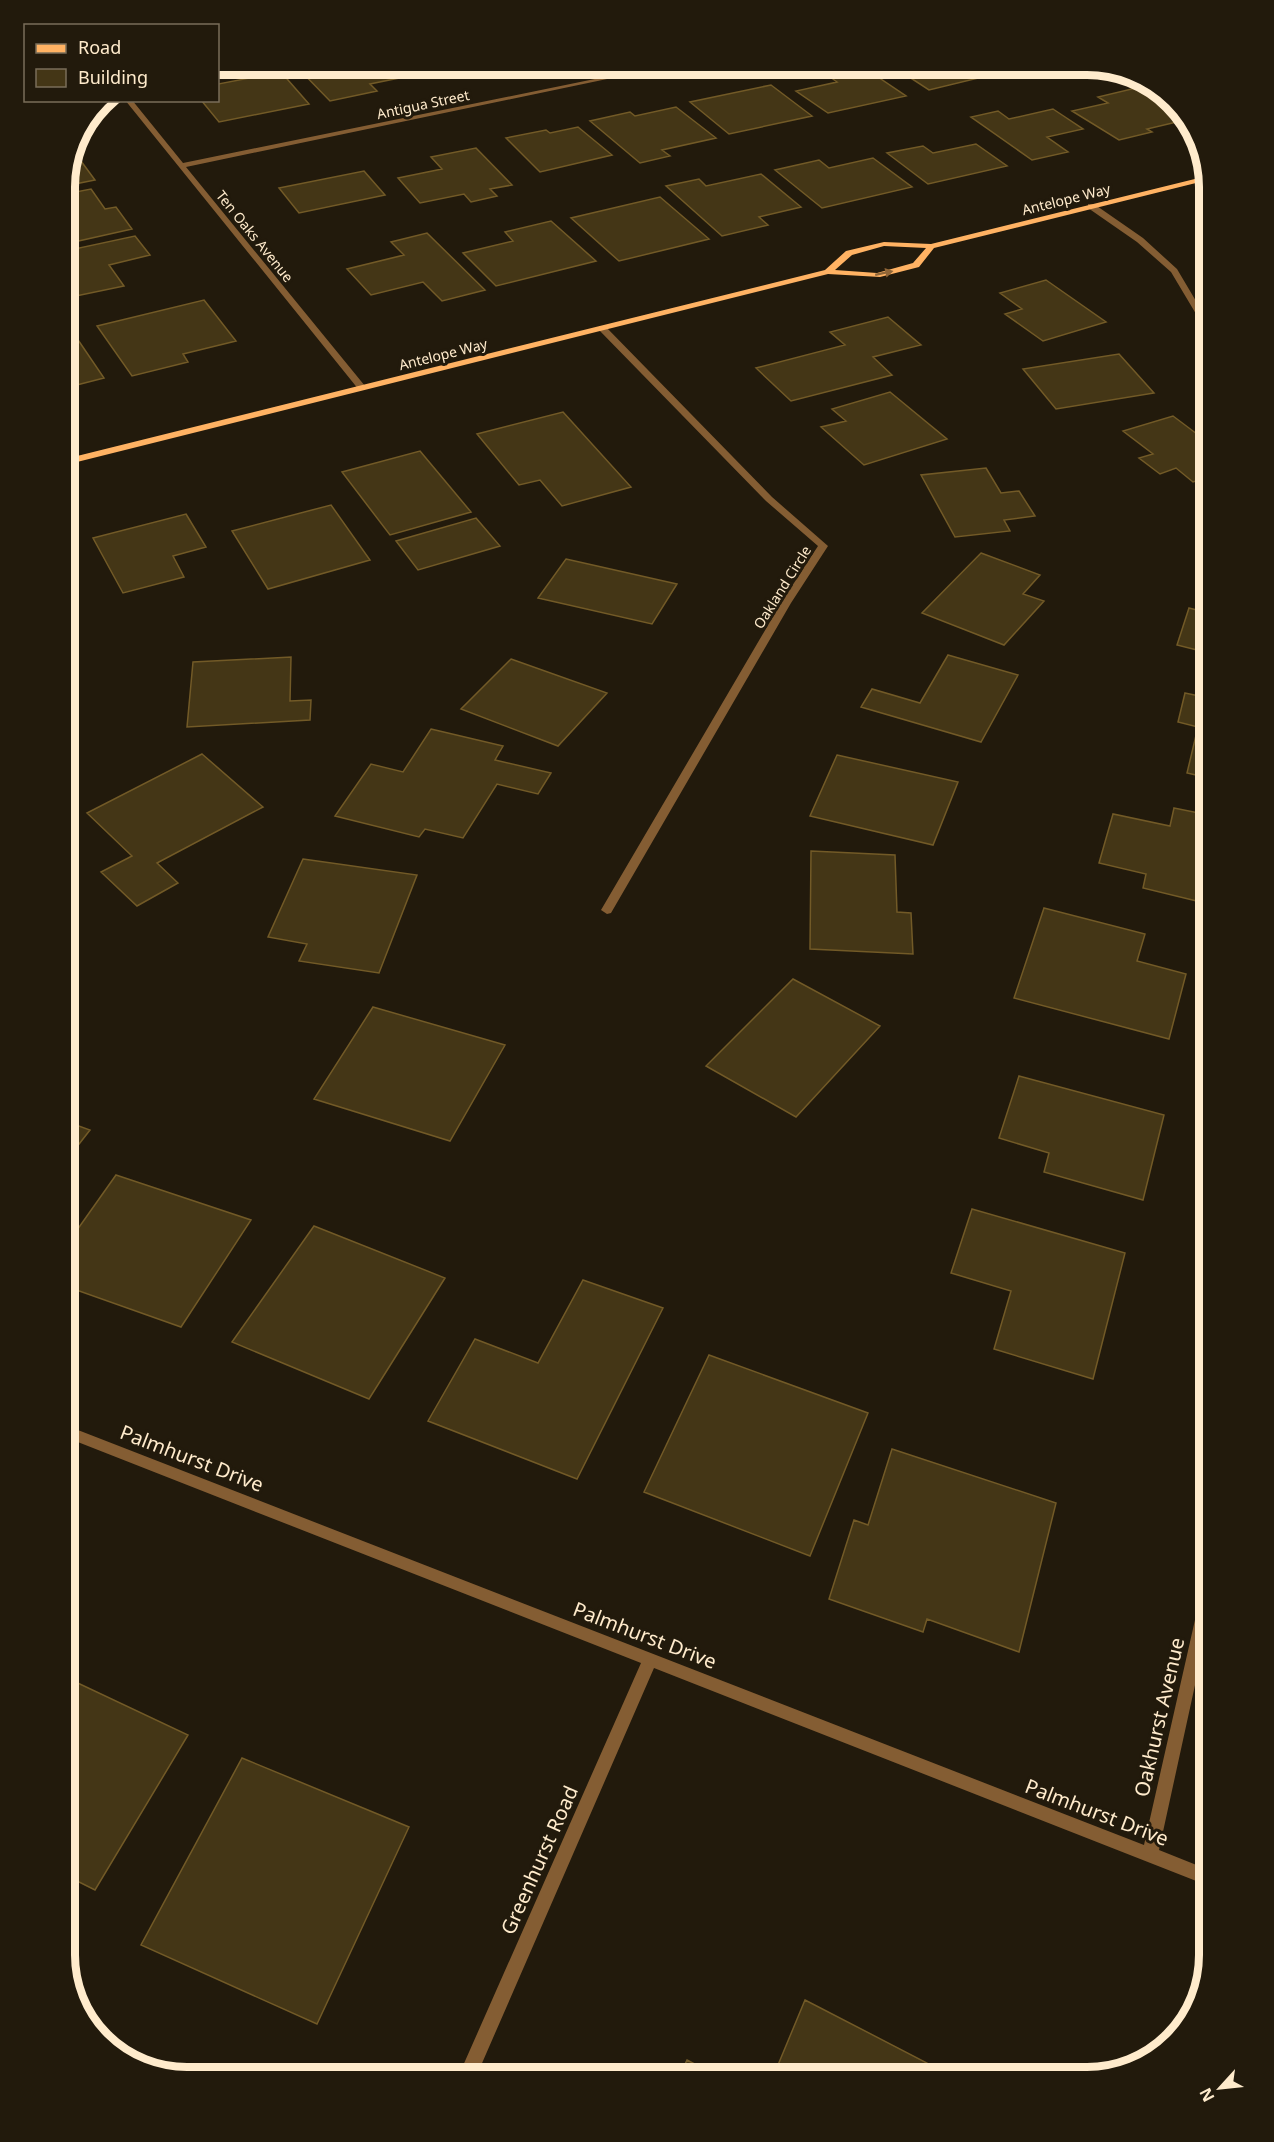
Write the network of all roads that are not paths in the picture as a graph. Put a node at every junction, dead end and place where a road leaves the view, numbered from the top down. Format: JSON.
{"nodes":[{"id":1,"x":622,"y":75,"type":"edge"},
{"id":2,"x":130,"y":102,"type":"edge"},
{"id":3,"x":180,"y":166,"type":"junction"},
{"id":4,"x":1199,"y":180,"type":"edge"},
{"id":5,"x":1091,"y":206,"type":"junction"},
{"id":6,"x":931,"y":246,"type":"junction"},
{"id":7,"x":828,"y":272,"type":"junction"},
{"id":8,"x":1199,"y":312,"type":"edge"},
{"id":9,"x":602,"y":328,"type":"junction"},
{"id":10,"x":362,"y":388,"type":"junction"},
{"id":11,"x":75,"y":460,"type":"edge"},
{"id":12,"x":607,"y":910,"type":"dead end"},
{"id":13,"x":75,"y":1435,"type":"edge"},
{"id":14,"x":1199,"y":1634,"type":"edge"},
{"id":15,"x":650,"y":1659,"type":"junction"},
{"id":16,"x":1150,"y":1855,"type":"junction"},
{"id":17,"x":1199,"y":1874,"type":"edge"},
{"id":18,"x":471,"y":2067,"type":"edge"}],
"edges":[{"from":1,"to":3,"type":"street","name":"Antigua Street"},
{"from":2,"to":3,"type":"street","name":"Ten Oaks Avenue"},
{"from":3,"to":10,"type":"street","name":"Ten Oaks Avenue"},
{"from":4,"to":5,"type":"street","name":"Antelope Way"},
{"from":5,"to":6,"type":"street","name":"Antelope Way"},
{"from":5,"to":8,"type":"street"},
{"from":6,"to":7,"type":"street","name":"Antelope Way"},
{"from":7,"to":6,"type":"street","name":"Antelope Way","one_way":true},
{"from":7,"to":9,"type":"street","name":"Antelope Way"},
{"from":9,"to":10,"type":"street","name":"Antelope Way"},
{"from":9,"to":12,"type":"street","name":"Oakland Circle"},
{"from":10,"to":11,"type":"street","name":"Antelope Way"},
{"from":13,"to":15,"type":"street","name":"Palmhurst Drive"},
{"from":14,"to":16,"type":"street","name":"Oakhurst Avenue"},
{"from":15,"to":16,"type":"street","name":"Palmhurst Drive"},
{"from":15,"to":18,"type":"street","name":"Greenhurst Road"},
{"from":16,"to":17,"type":"street","name":"Palmhurst Drive"}]}
